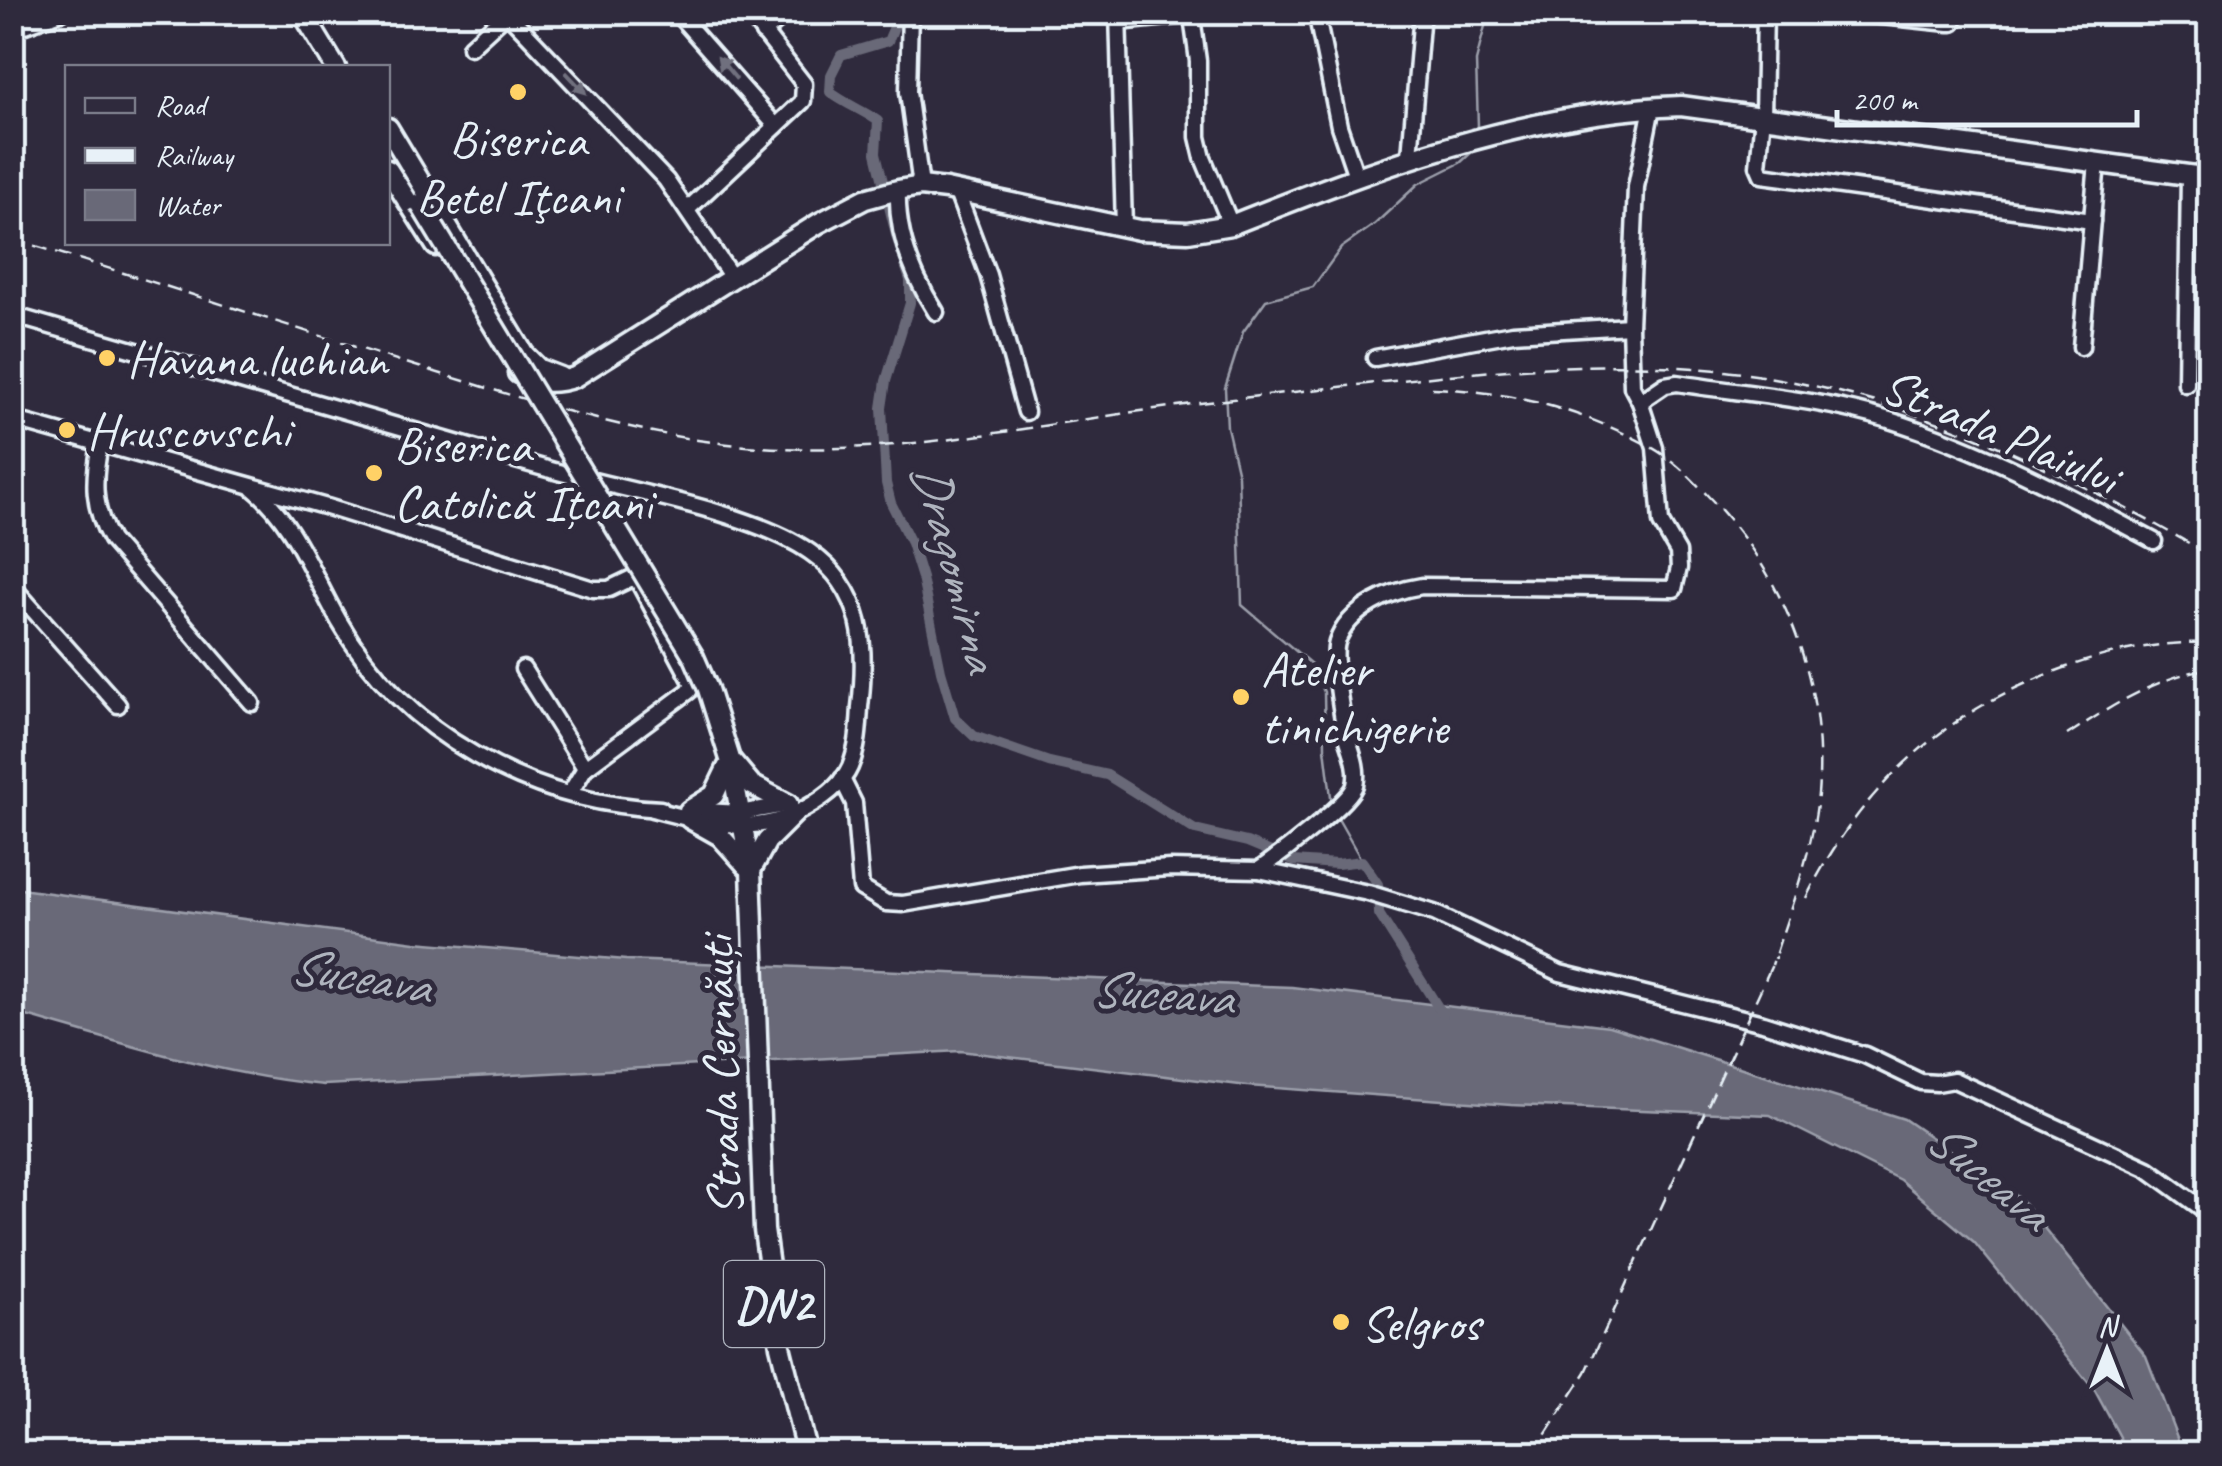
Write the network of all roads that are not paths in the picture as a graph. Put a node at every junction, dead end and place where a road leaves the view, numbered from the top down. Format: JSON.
{"nodes":[{"id":1,"x":61,"y":12,"type":"edge"},
{"id":2,"x":676,"y":12,"type":"edge"},
{"id":3,"x":748,"y":12,"type":"edge"},
{"id":4,"x":788,"y":12,"type":"edge"},
{"id":5,"x":910,"y":12,"type":"edge"},
{"id":6,"x":1219,"y":12,"type":"edge"},
{"id":7,"x":1316,"y":12,"type":"edge"},
{"id":8,"x":1422,"y":12,"type":"edge"},
{"id":9,"x":1765,"y":12,"type":"edge"},
{"id":10,"x":1844,"y":12,"type":"edge"},
{"id":11,"x":1956,"y":12,"type":"edge"},
{"id":12,"x":507,"y":13,"type":"edge"},
{"id":13,"x":304,"y":17,"type":"edge"},
{"id":14,"x":1118,"y":17,"type":"edge"},
{"id":15,"x":1192,"y":17,"type":"junction"},
{"id":16,"x":12,"y":30,"type":"edge"},
{"id":17,"x":764,"y":33,"type":"junction"},
{"id":18,"x":470,"y":47,"type":"dead end"},
{"id":19,"x":322,"y":65,"type":"edge"},
{"id":20,"x":334,"y":65,"type":"edge"},
{"id":21,"x":347,"y":65,"type":"edge"},
{"id":22,"x":1652,"y":107,"type":"junction"},
{"id":23,"x":1764,"y":116,"type":"junction"},
{"id":24,"x":776,"y":126,"type":"junction"},
{"id":25,"x":390,"y":131,"type":"edge"},
{"id":26,"x":390,"y":154,"type":"edge"},
{"id":27,"x":1410,"y":156,"type":"junction"},
{"id":28,"x":2097,"y":162,"type":"junction"},
{"id":29,"x":390,"y":173,"type":"edge"},
{"id":30,"x":2188,"y":175,"type":"junction"},
{"id":31,"x":1356,"y":176,"type":"junction"},
{"id":32,"x":2210,"y":178,"type":"edge"},
{"id":33,"x":921,"y":186,"type":"junction"},
{"id":34,"x":956,"y":190,"type":"junction"},
{"id":35,"x":888,"y":192,"type":"junction"},
{"id":36,"x":688,"y":209,"type":"junction"},
{"id":37,"x":2092,"y":221,"type":"junction"},
{"id":38,"x":1232,"y":224,"type":"junction"},
{"id":39,"x":1124,"y":228,"type":"junction"},
{"id":40,"x":733,"y":279,"type":"junction"},
{"id":41,"x":936,"y":312,"type":"dead end"},
{"id":42,"x":12,"y":315,"type":"edge"},
{"id":43,"x":1630,"y":326,"type":"junction"},
{"id":44,"x":2081,"y":347,"type":"dead end"},
{"id":45,"x":1375,"y":358,"type":"dead end"},
{"id":46,"x":576,"y":377,"type":"junction"},
{"id":47,"x":2186,"y":384,"type":"dead end"},
{"id":48,"x":1640,"y":402,"type":"junction"},
{"id":49,"x":1026,"y":412,"type":"dead end"},
{"id":50,"x":12,"y":418,"type":"edge"},
{"id":51,"x":100,"y":444,"type":"junction"},
{"id":52,"x":248,"y":484,"type":"junction"},
{"id":53,"x":2154,"y":541,"type":"dead end"},
{"id":54,"x":12,"y":586,"type":"edge"},
{"id":55,"x":522,"y":669,"type":"dead end"},
{"id":56,"x":252,"y":702,"type":"dead end"},
{"id":57,"x":118,"y":706,"type":"dead end"},
{"id":58,"x":730,"y":759,"type":"junction"},
{"id":59,"x":585,"y":768,"type":"junction"},
{"id":60,"x":842,"y":779,"type":"junction"},
{"id":61,"x":570,"y":793,"type":"junction"},
{"id":62,"x":791,"y":809,"type":"junction"},
{"id":63,"x":690,"y":815,"type":"junction"},
{"id":64,"x":741,"y":819,"type":"junction"},
{"id":65,"x":751,"y":870,"type":"junction"},
{"id":66,"x":1259,"y":870,"type":"junction"},
{"id":67,"x":2210,"y":1214,"type":"edge"},
{"id":68,"x":807,"y":1454,"type":"edge"}],
"edges":[{"from":1,"to":16,"type":"street"},
{"from":24,"to":2,"type":"street","one_way":true},
{"from":3,"to":17,"type":"street"},
{"from":4,"to":17,"type":"street"},
{"from":5,"to":33,"type":"street"},
{"from":6,"to":15,"type":"street"},
{"from":7,"to":31,"type":"street"},
{"from":8,"to":27,"type":"street"},
{"from":9,"to":23,"type":"street"},
{"from":10,"to":11,"type":"street"},
{"from":12,"to":18,"type":"street"},
{"from":12,"to":36,"type":"street","one_way":true},
{"from":13,"to":19,"type":"main road"},
{"from":13,"to":20,"type":"main road"},
{"from":13,"to":21,"type":"main road"},
{"from":14,"to":15,"type":"street"},
{"from":14,"to":39,"type":"street"},
{"from":15,"to":38,"type":"street"},
{"from":17,"to":24,"type":"street"},
{"from":22,"to":23,"type":"main road"},
{"from":22,"to":27,"type":"main road"},
{"from":22,"to":43,"type":"street"},
{"from":23,"to":28,"type":"main road"},
{"from":23,"to":37,"type":"street"},
{"from":24,"to":36,"type":"street"},
{"from":25,"to":46,"type":"main road"},
{"from":26,"to":58,"type":"main road","number":"DN2","bridge":true},
{"from":27,"to":31,"type":"main road"},
{"from":28,"to":30,"type":"main road"},
{"from":28,"to":37,"type":"street"},
{"from":29,"to":46,"type":"main road"},
{"from":30,"to":32,"type":"main road"},
{"from":30,"to":47,"type":"street"},
{"from":31,"to":38,"type":"main road"},
{"from":33,"to":34,"type":"main road"},
{"from":33,"to":35,"type":"main road"},
{"from":34,"to":39,"type":"main road"},
{"from":34,"to":49,"type":"street"},
{"from":35,"to":40,"type":"main road"},
{"from":35,"to":41,"type":"street"},
{"from":36,"to":40,"type":"street"},
{"from":37,"to":44,"type":"street"},
{"from":38,"to":39,"type":"main road"},
{"from":40,"to":46,"type":"main road"},
{"from":42,"to":60,"type":"street"},
{"from":43,"to":45,"type":"street"},
{"from":43,"to":48,"type":"street"},
{"from":48,"to":53,"type":"street","name":"Strada Plaiului"},
{"from":48,"to":66,"type":"street"},
{"from":50,"to":51,"type":"street"},
{"from":51,"to":52,"type":"street"},
{"from":51,"to":56,"type":"street"},
{"from":52,"to":59,"type":"street"},
{"from":52,"to":61,"type":"street"},
{"from":54,"to":57,"type":"street"},
{"from":55,"to":59,"type":"street"},
{"from":58,"to":62,"type":"main road"},
{"from":58,"to":63,"type":"main road"},
{"from":58,"to":64,"type":"main road","number":"DN2"},
{"from":59,"to":61,"type":"street"},
{"from":60,"to":62,"type":"street"},
{"from":60,"to":66,"type":"street"},
{"from":61,"to":63,"type":"street"},
{"from":62,"to":64,"type":"street"},
{"from":62,"to":65,"type":"main road"},
{"from":63,"to":64,"type":"street"},
{"from":63,"to":65,"type":"main road"},
{"from":64,"to":65,"type":"main road","number":"DN2"},
{"from":65,"to":68,"type":"main road","name":"Strada Cernăuți","number":"DN2"},
{"from":66,"to":67,"type":"street"}]}
